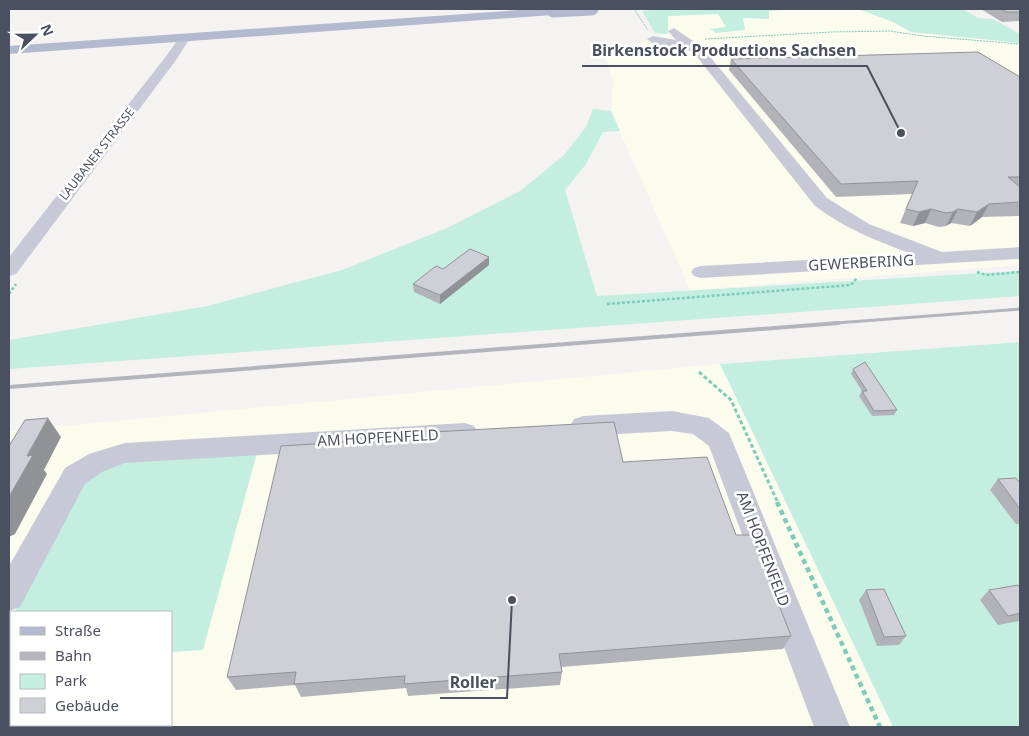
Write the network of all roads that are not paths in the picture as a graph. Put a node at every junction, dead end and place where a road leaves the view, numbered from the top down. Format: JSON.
{"nodes":[{"id":1,"x":592,"y":9,"type":"edge"},
{"id":2,"x":184,"y":37,"type":"junction"},
{"id":3,"x":654,"y":39,"type":"road end"},
{"id":4,"x":140,"y":40,"type":"junction"},
{"id":5,"x":9,"y":50,"type":"edge"},
{"id":6,"x":174,"y":53,"type":"junction"},
{"id":7,"x":854,"y":224,"type":"junction"},
{"id":8,"x":1020,"y":253,"type":"edge"},
{"id":9,"x":940,"y":258,"type":"junction"},
{"id":10,"x":869,"y":262,"type":"junction"},
{"id":11,"x":9,"y":270,"type":"edge"},
{"id":12,"x":701,"y":272,"type":"dead end"},
{"id":13,"x":554,"y":428,"type":"edge"},
{"id":14,"x":486,"y":432,"type":"edge"},
{"id":15,"x":9,"y":596,"type":"edge"},
{"id":16,"x":832,"y":727,"type":"edge"}],
"edges":[{"from":1,"to":2,"type":"main road","bridge":true},
{"from":2,"to":4,"type":"main road"},
{"from":2,"to":6,"type":"street","name":"LAUBANER STRASSE"},
{"from":3,"to":7,"type":"street"},
{"from":4,"to":5,"type":"main road"},
{"from":4,"to":6,"type":"street"},
{"from":6,"to":11,"type":"street","name":"LAUBANER STRASSE"},
{"from":7,"to":9,"type":"street"},
{"from":7,"to":10,"type":"street"},
{"from":8,"to":9,"type":"street","name":"GEWERBERING"},
{"from":9,"to":10,"type":"street","name":"GEWERBERING"},
{"from":10,"to":12,"type":"street","name":"GEWERBERING"},
{"from":13,"to":16,"type":"street","name":"AM HOPFENFELD"},
{"from":14,"to":15,"type":"street","name":"AM HOPFENFELD"}]}
